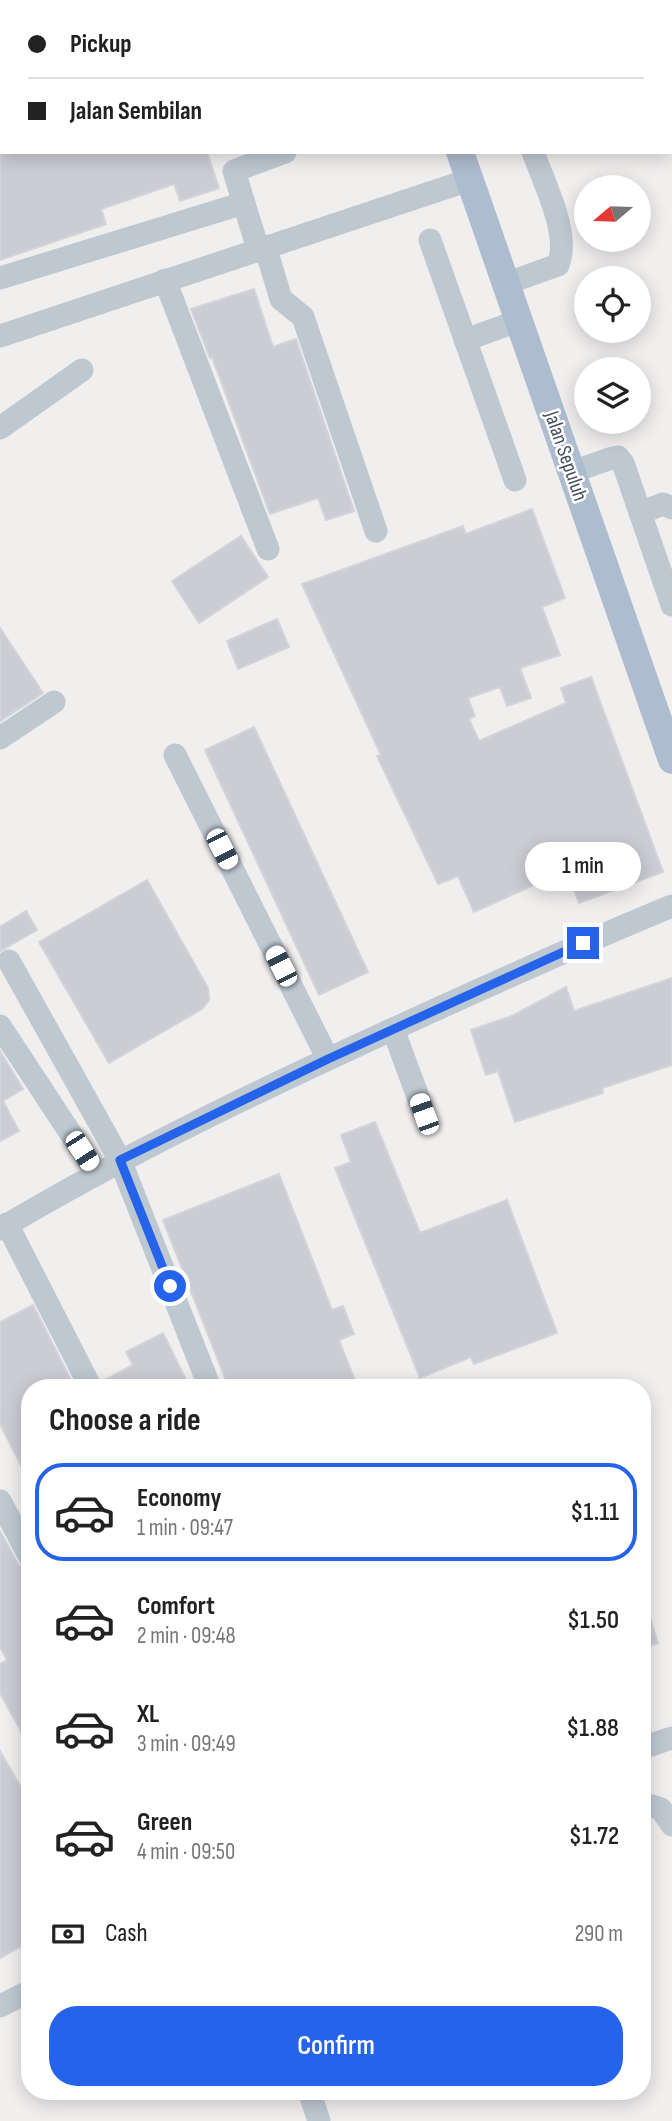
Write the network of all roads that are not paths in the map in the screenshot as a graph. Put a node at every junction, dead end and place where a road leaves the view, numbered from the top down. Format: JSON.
{"nodes":[{"id":1,"x":279,"y":154,"type":"edge"},
{"id":2,"x":461,"y":154,"type":"edge"},
{"id":3,"x":534,"y":154,"type":"edge"},
{"id":4,"x":469,"y":180,"type":"junction"},
{"id":5,"x":244,"y":203,"type":"junction"},
{"id":6,"x":430,"y":240,"type":"dead end"},
{"id":7,"x":261,"y":247,"type":"junction"},
{"id":8,"x":0,"y":278,"type":"edge"},
{"id":9,"x":165,"y":280,"type":"junction"},
{"id":10,"x":505,"y":284,"type":"junction"},
{"id":11,"x":519,"y":321,"type":"junction"},
{"id":12,"x":0,"y":336,"type":"edge"},
{"id":13,"x":465,"y":340,"type":"junction"},
{"id":14,"x":82,"y":370,"type":"dead end"},
{"id":15,"x":0,"y":428,"type":"edge"},
{"id":16,"x":572,"y":472,"type":"junction"},
{"id":17,"x":515,"y":480,"type":"dead end"},
{"id":18,"x":672,"y":508,"type":"edge"},
{"id":19,"x":639,"y":513,"type":"junction"},
{"id":20,"x":376,"y":531,"type":"dead end"},
{"id":21,"x":268,"y":550,"type":"dead end"},
{"id":22,"x":672,"y":605,"type":"edge"},
{"id":23,"x":54,"y":702,"type":"dead end"},
{"id":24,"x":664,"y":712,"type":"edge"},
{"id":25,"x":0,"y":738,"type":"edge"},
{"id":26,"x":175,"y":755,"type":"dead end"},
{"id":27,"x":672,"y":760,"type":"edge"},
{"id":28,"x":672,"y":906,"type":"edge"},
{"id":29,"x":9,"y":961,"type":"dead end"},
{"id":30,"x":0,"y":1026,"type":"edge"},
{"id":31,"x":393,"y":1029,"type":"junction"},
{"id":32,"x":328,"y":1059,"type":"junction"},
{"id":33,"x":424,"y":1114,"type":"dead end"},
{"id":34,"x":120,"y":1160,"type":"junction"},
{"id":35,"x":96,"y":1172,"type":"junction"},
{"id":36,"x":4,"y":1227,"type":"edge"},
{"id":37,"x":86,"y":1379,"type":"edge"},
{"id":38,"x":206,"y":1379,"type":"edge"},
{"id":39,"x":0,"y":1501,"type":"edge"},
{"id":40,"x":21,"y":1540,"type":"edge"},
{"id":41,"x":672,"y":1738,"type":"edge"},
{"id":42,"x":651,"y":1745,"type":"edge"},
{"id":43,"x":651,"y":1806,"type":"edge"},
{"id":44,"x":672,"y":1825,"type":"edge"},
{"id":45,"x":21,"y":1996,"type":"edge"},
{"id":46,"x":0,"y":2006,"type":"edge"},
{"id":47,"x":312,"y":2100,"type":"edge"},
{"id":48,"x":319,"y":2121,"type":"edge"}],
"edges":[{"from":1,"to":5,"type":"street"},
{"from":2,"to":4,"type":"main road","name":"Jalan Sepuluh"},
{"from":3,"to":10,"type":"street"},
{"from":4,"to":7,"type":"street"},
{"from":4,"to":10,"type":"main road","name":"Jalan Sepuluh"},
{"from":5,"to":7,"type":"street"},
{"from":5,"to":8,"type":"street"},
{"from":6,"to":13,"type":"street"},
{"from":7,"to":9,"type":"street"},
{"from":7,"to":20,"type":"street"},
{"from":9,"to":12,"type":"street"},
{"from":9,"to":21,"type":"street"},
{"from":10,"to":11,"type":"main road","name":"Jalan Sepuluh"},
{"from":11,"to":13,"type":"street"},
{"from":11,"to":16,"type":"main road","name":"Jalan Sepuluh"},
{"from":13,"to":17,"type":"street"},
{"from":14,"to":15,"type":"street"},
{"from":16,"to":19,"type":"street"},
{"from":16,"to":24,"type":"main road","name":"Jalan Sepuluh"},
{"from":18,"to":19,"type":"street"},
{"from":19,"to":22,"type":"street"},
{"from":23,"to":25,"type":"street"},
{"from":24,"to":27,"type":"main road","name":"Jalan Sepuluh"},
{"from":26,"to":32,"type":"street"},
{"from":28,"to":31,"type":"street"},
{"from":29,"to":34,"type":"street"},
{"from":30,"to":35,"type":"street"},
{"from":31,"to":32,"type":"street"},
{"from":31,"to":33,"type":"street"},
{"from":32,"to":34,"type":"street"},
{"from":34,"to":35,"type":"street"},
{"from":34,"to":38,"type":"street"},
{"from":35,"to":36,"type":"street"},
{"from":36,"to":37,"type":"street"},
{"from":39,"to":40,"type":"street"},
{"from":41,"to":42,"type":"street"},
{"from":43,"to":44,"type":"street"},
{"from":45,"to":46,"type":"street"},
{"from":47,"to":48,"type":"street"}]}
